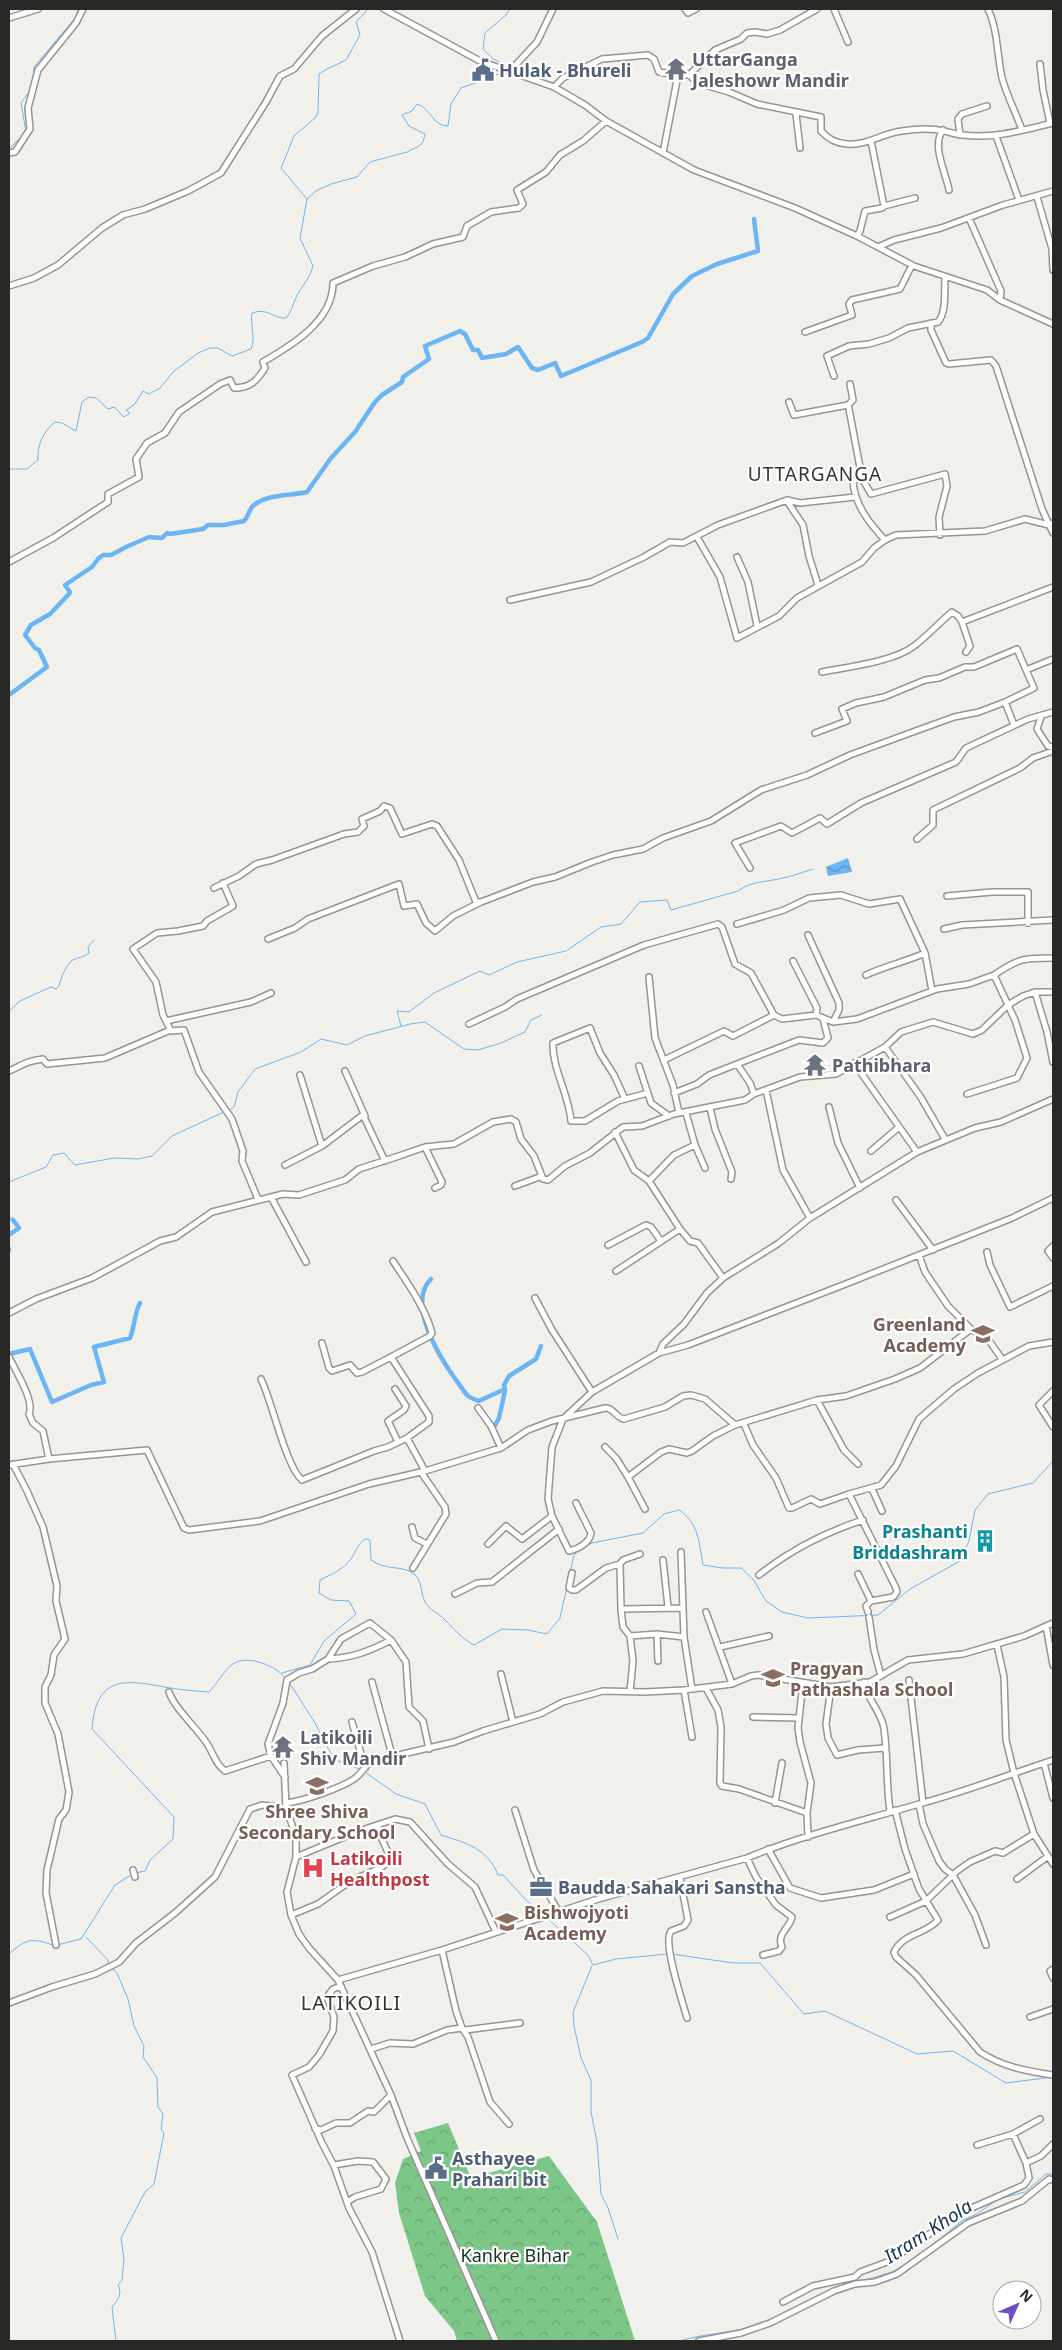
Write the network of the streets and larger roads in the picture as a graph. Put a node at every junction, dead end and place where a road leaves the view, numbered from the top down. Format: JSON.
{"nodes":[{"id":1,"x":38,"y":9,"type":"edge"},
{"id":2,"x":83,"y":9,"type":"edge"},
{"id":3,"x":356,"y":9,"type":"edge"},
{"id":4,"x":387,"y":9,"type":"edge"},
{"id":5,"x":553,"y":9,"type":"edge"},
{"id":6,"x":685,"y":9,"type":"edge"},
{"id":7,"x":696,"y":9,"type":"edge"},
{"id":8,"x":817,"y":9,"type":"edge"},
{"id":9,"x":834,"y":9,"type":"edge"},
{"id":10,"x":988,"y":9,"type":"edge"},
{"id":11,"x":9,"y":18,"type":"edge"},
{"id":12,"x":848,"y":42,"type":"dead end"},
{"id":13,"x":1040,"y":64,"type":"dead end"},
{"id":14,"x":509,"y":71,"type":"junction"},
{"id":15,"x":678,"y":75,"type":"junction"},
{"id":16,"x":689,"y":75,"type":"junction"},
{"id":17,"x":554,"y":87,"type":"junction"},
{"id":18,"x":987,"y":106,"type":"dead end"},
{"id":19,"x":796,"y":114,"type":"junction"},
{"id":20,"x":606,"y":120,"type":"junction"},
{"id":21,"x":1052,"y":123,"type":"edge"},
{"id":22,"x":944,"y":130,"type":"junction"},
{"id":23,"x":1022,"y":130,"type":"junction"},
{"id":24,"x":960,"y":135,"type":"junction"},
{"id":25,"x":996,"y":136,"type":"junction"},
{"id":26,"x":871,"y":141,"type":"junction"},
{"id":27,"x":800,"y":148,"type":"dead end"},
{"id":28,"x":9,"y":153,"type":"edge"},
{"id":29,"x":663,"y":153,"type":"junction"},
{"id":30,"x":949,"y":190,"type":"dead end"},
{"id":31,"x":1053,"y":191,"type":"edge"},
{"id":32,"x":1036,"y":197,"type":"junction"},
{"id":33,"x":915,"y":198,"type":"dead end"},
{"id":34,"x":1019,"y":200,"type":"junction"},
{"id":35,"x":884,"y":206,"type":"junction"},
{"id":36,"x":969,"y":218,"type":"junction"},
{"id":37,"x":857,"y":236,"type":"junction"},
{"id":38,"x":878,"y":248,"type":"junction"},
{"id":39,"x":912,"y":265,"type":"junction"},
{"id":40,"x":1053,"y":270,"type":"edge"},
{"id":41,"x":945,"y":277,"type":"junction"},
{"id":42,"x":9,"y":286,"type":"edge"},
{"id":43,"x":1000,"y":300,"type":"junction"},
{"id":44,"x":931,"y":323,"type":"junction"},
{"id":45,"x":1053,"y":324,"type":"edge"},
{"id":46,"x":806,"y":332,"type":"dead end"},
{"id":47,"x":834,"y":376,"type":"dead end"},
{"id":48,"x":850,"y":384,"type":"dead end"},
{"id":49,"x":789,"y":402,"type":"dead end"},
{"id":50,"x":848,"y":405,"type":"junction"},
{"id":51,"x":862,"y":478,"type":"junction"},
{"id":52,"x":855,"y":497,"type":"junction"},
{"id":53,"x":787,"y":500,"type":"junction"},
{"id":54,"x":1051,"y":524,"type":"edge"},
{"id":55,"x":1053,"y":532,"type":"edge"},
{"id":56,"x":940,"y":535,"type":"junction"},
{"id":57,"x":697,"y":537,"type":"junction"},
{"id":58,"x":885,"y":540,"type":"junction"},
{"id":59,"x":737,"y":557,"type":"dead end"},
{"id":60,"x":9,"y":562,"type":"edge"},
{"id":61,"x":818,"y":585,"type":"junction"},
{"id":62,"x":1053,"y":587,"type":"edge"},
{"id":63,"x":510,"y":600,"type":"dead end"},
{"id":64,"x":962,"y":622,"type":"junction"},
{"id":65,"x":757,"y":626,"type":"junction"},
{"id":66,"x":966,"y":652,"type":"dead end"},
{"id":67,"x":1053,"y":659,"type":"edge"},
{"id":68,"x":1026,"y":670,"type":"junction"},
{"id":69,"x":822,"y":672,"type":"dead end"},
{"id":70,"x":1005,"y":702,"type":"junction"},
{"id":71,"x":1053,"y":712,"type":"edge"},
{"id":72,"x":1041,"y":716,"type":"junction"},
{"id":73,"x":1014,"y":725,"type":"junction"},
{"id":74,"x":815,"y":733,"type":"dead end"},
{"id":75,"x":1052,"y":748,"type":"edge"},
{"id":76,"x":917,"y":839,"type":"dead end"},
{"id":77,"x":750,"y":868,"type":"dead end"},
{"id":78,"x":223,"y":884,"type":"junction"},
{"id":79,"x":214,"y":888,"type":"dead end"},
{"id":80,"x":947,"y":896,"type":"dead end"},
{"id":81,"x":481,"y":902,"type":"junction"},
{"id":82,"x":1053,"y":920,"type":"edge"},
{"id":83,"x":1028,"y":923,"type":"junction"},
{"id":84,"x":736,"y":924,"type":"dead end"},
{"id":85,"x":944,"y":929,"type":"dead end"},
{"id":86,"x":808,"y":935,"type":"dead end"},
{"id":87,"x":268,"y":940,"type":"dead end"},
{"id":88,"x":925,"y":953,"type":"junction"},
{"id":89,"x":1053,"y":958,"type":"edge"},
{"id":90,"x":793,"y":962,"type":"dead end"},
{"id":91,"x":866,"y":975,"type":"dead end"},
{"id":92,"x":994,"y":975,"type":"junction"},
{"id":93,"x":649,"y":977,"type":"dead end"},
{"id":94,"x":932,"y":991,"type":"junction"},
{"id":95,"x":271,"y":992,"type":"dead end"},
{"id":96,"x":1035,"y":992,"type":"junction"},
{"id":97,"x":1053,"y":992,"type":"edge"},
{"id":98,"x":1008,"y":1005,"type":"junction"},
{"id":99,"x":774,"y":1015,"type":"junction"},
{"id":100,"x":816,"y":1015,"type":"junction"},
{"id":101,"x":823,"y":1019,"type":"junction"},
{"id":102,"x":166,"y":1021,"type":"junction"},
{"id":103,"x":834,"y":1022,"type":"junction"},
{"id":104,"x":468,"y":1024,"type":"dead end"},
{"id":105,"x":171,"y":1030,"type":"junction"},
{"id":106,"x":885,"y":1047,"type":"junction"},
{"id":107,"x":664,"y":1060,"type":"junction"},
{"id":108,"x":1053,"y":1062,"type":"edge"},
{"id":109,"x":854,"y":1063,"type":"junction"},
{"id":110,"x":738,"y":1064,"type":"junction"},
{"id":111,"x":639,"y":1066,"type":"dead end"},
{"id":112,"x":9,"y":1071,"type":"edge"},
{"id":113,"x":345,"y":1071,"type":"dead end"},
{"id":114,"x":300,"y":1075,"type":"dead end"},
{"id":115,"x":766,"y":1090,"type":"junction"},
{"id":116,"x":648,"y":1093,"type":"junction"},
{"id":117,"x":674,"y":1094,"type":"junction"},
{"id":118,"x":754,"y":1094,"type":"junction"},
{"id":119,"x":967,"y":1094,"type":"dead end"},
{"id":120,"x":625,"y":1099,"type":"junction"},
{"id":121,"x":1053,"y":1099,"type":"edge"},
{"id":122,"x":710,"y":1108,"type":"junction"},
{"id":123,"x":829,"y":1108,"type":"dead end"},
{"id":124,"x":686,"y":1112,"type":"junction"},
{"id":125,"x":679,"y":1113,"type":"junction"},
{"id":126,"x":365,"y":1116,"type":"junction"},
{"id":127,"x":669,"y":1116,"type":"junction"},
{"id":128,"x":899,"y":1127,"type":"junction"},
{"id":129,"x":615,"y":1132,"type":"junction"},
{"id":130,"x":945,"y":1139,"type":"junction"},
{"id":131,"x":695,"y":1145,"type":"junction"},
{"id":132,"x":322,"y":1146,"type":"junction"},
{"id":133,"x":425,"y":1147,"type":"junction"},
{"id":134,"x":871,"y":1150,"type":"dead end"},
{"id":135,"x":916,"y":1152,"type":"junction"},
{"id":136,"x":385,"y":1161,"type":"junction"},
{"id":137,"x":285,"y":1165,"type":"dead end"},
{"id":138,"x":705,"y":1168,"type":"dead end"},
{"id":139,"x":542,"y":1176,"type":"junction"},
{"id":140,"x":731,"y":1179,"type":"dead end"},
{"id":141,"x":649,"y":1181,"type":"junction"},
{"id":142,"x":515,"y":1186,"type":"dead end"},
{"id":143,"x":435,"y":1188,"type":"dead end"},
{"id":144,"x":860,"y":1188,"type":"junction"},
{"id":145,"x":272,"y":1196,"type":"junction"},
{"id":146,"x":1053,"y":1198,"type":"edge"},
{"id":147,"x":258,"y":1199,"type":"junction"},
{"id":148,"x":896,"y":1200,"type":"dead end"},
{"id":149,"x":810,"y":1218,"type":"junction"},
{"id":150,"x":680,"y":1229,"type":"junction"},
{"id":151,"x":661,"y":1241,"type":"junction"},
{"id":152,"x":608,"y":1245,"type":"dead end"},
{"id":153,"x":1053,"y":1246,"type":"edge"},
{"id":154,"x":933,"y":1250,"type":"junction"},
{"id":155,"x":987,"y":1252,"type":"dead end"},
{"id":156,"x":918,"y":1255,"type":"junction"},
{"id":157,"x":1053,"y":1258,"type":"edge"},
{"id":158,"x":393,"y":1261,"type":"dead end"},
{"id":159,"x":306,"y":1262,"type":"dead end"},
{"id":160,"x":616,"y":1271,"type":"dead end"},
{"id":161,"x":723,"y":1278,"type":"junction"},
{"id":162,"x":1053,"y":1286,"type":"edge"},
{"id":163,"x":535,"y":1298,"type":"dead end"},
{"id":164,"x":9,"y":1314,"type":"edge"},
{"id":165,"x":971,"y":1329,"type":"junction"},
{"id":166,"x":1053,"y":1342,"type":"edge"},
{"id":167,"x":322,"y":1343,"type":"dead end"},
{"id":168,"x":659,"y":1353,"type":"junction"},
{"id":169,"x":9,"y":1357,"type":"edge"},
{"id":170,"x":392,"y":1357,"type":"junction"},
{"id":171,"x":1002,"y":1359,"type":"junction"},
{"id":172,"x":261,"y":1379,"type":"dead end"},
{"id":173,"x":395,"y":1389,"type":"dead end"},
{"id":174,"x":1053,"y":1391,"type":"edge"},
{"id":175,"x":592,"y":1392,"type":"junction"},
{"id":176,"x":817,"y":1400,"type":"junction"},
{"id":177,"x":478,"y":1408,"type":"dead end"},
{"id":178,"x":563,"y":1419,"type":"junction"},
{"id":179,"x":744,"y":1424,"type":"junction"},
{"id":180,"x":735,"y":1426,"type":"junction"},
{"id":181,"x":1053,"y":1427,"type":"edge"},
{"id":182,"x":407,"y":1438,"type":"junction"},
{"id":183,"x":398,"y":1442,"type":"junction"},
{"id":184,"x":605,"y":1447,"type":"dead end"},
{"id":185,"x":502,"y":1448,"type":"junction"},
{"id":186,"x":49,"y":1459,"type":"junction"},
{"id":187,"x":11,"y":1464,"type":"edge"},
{"id":188,"x":858,"y":1464,"type":"dead end"},
{"id":189,"x":423,"y":1471,"type":"junction"},
{"id":190,"x":628,"y":1478,"type":"junction"},
{"id":191,"x":872,"y":1489,"type":"junction"},
{"id":192,"x":849,"y":1494,"type":"junction"},
{"id":193,"x":576,"y":1503,"type":"dead end"},
{"id":194,"x":645,"y":1509,"type":"dead end"},
{"id":195,"x":882,"y":1512,"type":"dead end"},
{"id":196,"x":552,"y":1516,"type":"junction"},
{"id":197,"x":863,"y":1520,"type":"junction"},
{"id":198,"x":412,"y":1527,"type":"dead end"},
{"id":199,"x":559,"y":1529,"type":"junction"},
{"id":200,"x":427,"y":1544,"type":"junction"},
{"id":201,"x":488,"y":1544,"type":"dead end"},
{"id":202,"x":681,"y":1552,"type":"dead end"},
{"id":203,"x":640,"y":1554,"type":"dead end"},
{"id":204,"x":664,"y":1560,"type":"dead end"},
{"id":205,"x":620,"y":1564,"type":"junction"},
{"id":206,"x":413,"y":1568,"type":"dead end"},
{"id":207,"x":572,"y":1573,"type":"dead end"},
{"id":208,"x":858,"y":1574,"type":"dead end"},
{"id":209,"x":759,"y":1575,"type":"dead end"},
{"id":210,"x":455,"y":1594,"type":"dead end"},
{"id":211,"x":871,"y":1601,"type":"junction"},
{"id":212,"x":668,"y":1607,"type":"junction"},
{"id":213,"x":684,"y":1608,"type":"junction"},
{"id":214,"x":621,"y":1609,"type":"junction"},
{"id":215,"x":706,"y":1612,"type":"dead end"},
{"id":216,"x":1053,"y":1623,"type":"edge"},
{"id":217,"x":1046,"y":1626,"type":"junction"},
{"id":218,"x":657,"y":1634,"type":"junction"},
{"id":219,"x":630,"y":1636,"type":"junction"},
{"id":220,"x":769,"y":1636,"type":"dead end"},
{"id":221,"x":684,"y":1637,"type":"junction"},
{"id":222,"x":392,"y":1640,"type":"junction"},
{"id":223,"x":997,"y":1645,"type":"junction"},
{"id":224,"x":720,"y":1647,"type":"junction"},
{"id":225,"x":328,"y":1659,"type":"junction"},
{"id":226,"x":658,"y":1661,"type":"dead end"},
{"id":227,"x":1053,"y":1664,"type":"edge"},
{"id":228,"x":501,"y":1674,"type":"dead end"},
{"id":229,"x":881,"y":1676,"type":"junction"},
{"id":230,"x":909,"y":1680,"type":"dead end"},
{"id":231,"x":372,"y":1682,"type":"dead end"},
{"id":232,"x":864,"y":1682,"type":"junction"},
{"id":233,"x":803,"y":1683,"type":"junction"},
{"id":234,"x":732,"y":1684,"type":"junction"},
{"id":235,"x":831,"y":1687,"type":"junction"},
{"id":236,"x":706,"y":1688,"type":"junction"},
{"id":237,"x":692,"y":1689,"type":"junction"},
{"id":238,"x":684,"y":1690,"type":"junction"},
{"id":239,"x":169,"y":1692,"type":"dead end"},
{"id":240,"x":630,"y":1692,"type":"junction"},
{"id":241,"x":753,"y":1717,"type":"dead end"},
{"id":242,"x":799,"y":1718,"type":"junction"},
{"id":243,"x":352,"y":1722,"type":"dead end"},
{"id":244,"x":513,"y":1722,"type":"junction"},
{"id":245,"x":692,"y":1737,"type":"dead end"},
{"id":246,"x":885,"y":1748,"type":"junction"},
{"id":247,"x":429,"y":1749,"type":"junction"},
{"id":248,"x":271,"y":1756,"type":"junction"},
{"id":249,"x":392,"y":1756,"type":"junction"},
{"id":250,"x":1053,"y":1760,"type":"edge"},
{"id":251,"x":782,"y":1762,"type":"dead end"},
{"id":252,"x":284,"y":1763,"type":"dead end"},
{"id":253,"x":1044,"y":1763,"type":"junction"},
{"id":254,"x":364,"y":1770,"type":"junction"},
{"id":255,"x":1014,"y":1773,"type":"junction"},
{"id":256,"x":285,"y":1778,"type":"junction"},
{"id":257,"x":1053,"y":1798,"type":"edge"},
{"id":258,"x":775,"y":1803,"type":"junction"},
{"id":259,"x":921,"y":1804,"type":"junction"},
{"id":260,"x":287,"y":1805,"type":"junction"},
{"id":261,"x":515,"y":1810,"type":"dead end"},
{"id":262,"x":893,"y":1810,"type":"junction"},
{"id":263,"x":807,"y":1813,"type":"junction"},
{"id":264,"x":378,"y":1826,"type":"junction"},
{"id":265,"x":1034,"y":1834,"type":"junction"},
{"id":266,"x":808,"y":1837,"type":"junction"},
{"id":267,"x":768,"y":1849,"type":"junction"},
{"id":268,"x":1047,"y":1857,"type":"junction"},
{"id":269,"x":296,"y":1858,"type":"junction"},
{"id":270,"x":747,"y":1858,"type":"junction"},
{"id":271,"x":1053,"y":1864,"type":"edge"},
{"id":272,"x":133,"y":1870,"type":"dead end"},
{"id":273,"x":914,"y":1874,"type":"junction"},
{"id":274,"x":953,"y":1875,"type":"junction"},
{"id":275,"x":135,"y":1877,"type":"dead end"},
{"id":276,"x":680,"y":1878,"type":"junction"},
{"id":277,"x":1017,"y":1879,"type":"dead end"},
{"id":278,"x":926,"y":1901,"type":"junction"},
{"id":279,"x":559,"y":1912,"type":"junction"},
{"id":280,"x":291,"y":1915,"type":"junction"},
{"id":281,"x":890,"y":1917,"type":"dead end"},
{"id":282,"x":496,"y":1932,"type":"junction"},
{"id":283,"x":56,"y":1945,"type":"dead end"},
{"id":284,"x":986,"y":1945,"type":"dead end"},
{"id":285,"x":442,"y":1950,"type":"junction"},
{"id":286,"x":763,"y":1955,"type":"dead end"},
{"id":287,"x":1053,"y":1969,"type":"edge"},
{"id":288,"x":1053,"y":1978,"type":"edge"},
{"id":289,"x":338,"y":1980,"type":"junction"},
{"id":290,"x":341,"y":1986,"type":"junction"},
{"id":291,"x":9,"y":2003,"type":"edge"},
{"id":292,"x":1053,"y":2010,"type":"edge"},
{"id":293,"x":1030,"y":2017,"type":"dead end"},
{"id":294,"x":687,"y":2018,"type":"dead end"},
{"id":295,"x":520,"y":2023,"type":"dead end"},
{"id":296,"x":464,"y":2029,"type":"junction"},
{"id":297,"x":371,"y":2050,"type":"junction"},
{"id":298,"x":1053,"y":2075,"type":"edge"},
{"id":299,"x":391,"y":2095,"type":"junction"},
{"id":300,"x":1040,"y":2119,"type":"dead end"},
{"id":301,"x":509,"y":2124,"type":"dead end"},
{"id":302,"x":315,"y":2128,"type":"junction"},
{"id":303,"x":1013,"y":2134,"type":"junction"},
{"id":304,"x":1053,"y":2144,"type":"edge"},
{"id":305,"x":977,"y":2145,"type":"dead end"},
{"id":306,"x":1026,"y":2163,"type":"junction"},
{"id":307,"x":334,"y":2165,"type":"junction"},
{"id":308,"x":1053,"y":2180,"type":"edge"},
{"id":309,"x":347,"y":2202,"type":"junction"},
{"id":310,"x":783,"y":2302,"type":"dead end"},
{"id":311,"x":400,"y":2341,"type":"edge"},
{"id":312,"x":496,"y":2341,"type":"edge"},
{"id":313,"x":699,"y":2341,"type":"edge"}],
"edges":[{"from":1,"to":11,"type":"street"},
{"from":2,"to":28,"type":"street"},
{"from":3,"to":42,"type":"street"},
{"from":4,"to":14,"type":"street"},
{"from":5,"to":14,"type":"street"},
{"from":6,"to":7,"type":"street"},
{"from":8,"to":16,"type":"street"},
{"from":9,"to":12,"type":"street"},
{"from":10,"to":23,"type":"street"},
{"from":13,"to":21,"type":"street"},
{"from":14,"to":17,"type":"street"},
{"from":15,"to":16,"type":"street"},
{"from":15,"to":17,"type":"street"},
{"from":15,"to":29,"type":"street"},
{"from":16,"to":19,"type":"street"},
{"from":17,"to":20,"type":"street"},
{"from":18,"to":24,"type":"street"},
{"from":19,"to":26,"type":"street"},
{"from":19,"to":27,"type":"street"},
{"from":20,"to":29,"type":"street"},
{"from":20,"to":60,"type":"street"},
{"from":21,"to":23,"type":"street"},
{"from":22,"to":24,"type":"street"},
{"from":22,"to":26,"type":"street"},
{"from":22,"to":30,"type":"street"},
{"from":23,"to":25,"type":"street"},
{"from":24,"to":25,"type":"street"},
{"from":25,"to":34,"type":"street"},
{"from":26,"to":35,"type":"street"},
{"from":29,"to":37,"type":"street"},
{"from":31,"to":32,"type":"street"},
{"from":32,"to":34,"type":"street"},
{"from":32,"to":40,"type":"street"},
{"from":33,"to":35,"type":"street"},
{"from":34,"to":36,"type":"street"},
{"from":35,"to":37,"type":"street"},
{"from":36,"to":38,"type":"street"},
{"from":36,"to":43,"type":"street"},
{"from":37,"to":38,"type":"street"},
{"from":38,"to":39,"type":"street"},
{"from":39,"to":41,"type":"street"},
{"from":39,"to":46,"type":"street"},
{"from":41,"to":43,"type":"street"},
{"from":41,"to":44,"type":"street"},
{"from":43,"to":45,"type":"street"},
{"from":44,"to":47,"type":"street"},
{"from":44,"to":54,"type":"street"},
{"from":48,"to":50,"type":"street"},
{"from":49,"to":50,"type":"street"},
{"from":50,"to":51,"type":"street"},
{"from":51,"to":52,"type":"street"},
{"from":51,"to":56,"type":"street"},
{"from":52,"to":53,"type":"street"},
{"from":52,"to":58,"type":"street"},
{"from":53,"to":57,"type":"street"},
{"from":53,"to":61,"type":"street"},
{"from":54,"to":55,"type":"street"},
{"from":54,"to":56,"type":"street"},
{"from":56,"to":58,"type":"street"},
{"from":57,"to":63,"type":"street"},
{"from":57,"to":65,"type":"street"},
{"from":58,"to":61,"type":"street"},
{"from":59,"to":65,"type":"street"},
{"from":61,"to":65,"type":"street"},
{"from":62,"to":64,"type":"street"},
{"from":64,"to":66,"type":"street"},
{"from":64,"to":69,"type":"street"},
{"from":67,"to":68,"type":"street"},
{"from":68,"to":70,"type":"street"},
{"from":68,"to":74,"type":"street"},
{"from":70,"to":73,"type":"street"},
{"from":70,"to":81,"type":"street"},
{"from":71,"to":72,"type":"street"},
{"from":72,"to":73,"type":"street"},
{"from":72,"to":75,"type":"street"},
{"from":73,"to":77,"type":"street"},
{"from":75,"to":76,"type":"street"},
{"from":78,"to":79,"type":"street"},
{"from":78,"to":81,"type":"street"},
{"from":78,"to":102,"type":"street"},
{"from":80,"to":83,"type":"street"},
{"from":81,"to":87,"type":"street"},
{"from":82,"to":83,"type":"street"},
{"from":83,"to":85,"type":"street"},
{"from":84,"to":88,"type":"street"},
{"from":86,"to":103,"type":"street"},
{"from":88,"to":91,"type":"street"},
{"from":88,"to":94,"type":"street"},
{"from":89,"to":92,"type":"street"},
{"from":90,"to":100,"type":"street"},
{"from":92,"to":94,"type":"street"},
{"from":92,"to":98,"type":"street"},
{"from":93,"to":107,"type":"street"},
{"from":94,"to":103,"type":"street"},
{"from":95,"to":102,"type":"street"},
{"from":96,"to":97,"type":"street"},
{"from":96,"to":98,"type":"street"},
{"from":96,"to":108,"type":"street"},
{"from":98,"to":106,"type":"street"},
{"from":98,"to":119,"type":"street"},
{"from":99,"to":100,"type":"street"},
{"from":99,"to":104,"type":"street"},
{"from":99,"to":107,"type":"street"},
{"from":100,"to":101,"type":"street"},
{"from":101,"to":103,"type":"street"},
{"from":101,"to":110,"type":"street"},
{"from":102,"to":105,"type":"street"},
{"from":105,"to":112,"type":"street"},
{"from":105,"to":147,"type":"street"},
{"from":106,"to":109,"type":"street"},
{"from":106,"to":130,"type":"street"},
{"from":107,"to":117,"type":"street"},
{"from":109,"to":115,"type":"street"},
{"from":109,"to":128,"type":"street"},
{"from":110,"to":117,"type":"street"},
{"from":110,"to":118,"type":"street"},
{"from":111,"to":116,"type":"street"},
{"from":113,"to":126,"type":"street"},
{"from":114,"to":132,"type":"street"},
{"from":115,"to":118,"type":"street"},
{"from":115,"to":149,"type":"street"},
{"from":116,"to":120,"type":"street"},
{"from":116,"to":127,"type":"street"},
{"from":117,"to":125,"type":"street"},
{"from":118,"to":122,"type":"street"},
{"from":120,"to":120,"type":"street"},
{"from":121,"to":130,"type":"street"},
{"from":122,"to":124,"type":"street"},
{"from":122,"to":140,"type":"street"},
{"from":123,"to":144,"type":"street"},
{"from":124,"to":125,"type":"street"},
{"from":124,"to":131,"type":"street"},
{"from":125,"to":127,"type":"street"},
{"from":126,"to":132,"type":"street"},
{"from":126,"to":136,"type":"street"},
{"from":127,"to":129,"type":"street"},
{"from":128,"to":134,"type":"street"},
{"from":128,"to":135,"type":"street"},
{"from":129,"to":139,"type":"street"},
{"from":129,"to":141,"type":"street"},
{"from":130,"to":135,"type":"street"},
{"from":131,"to":138,"type":"street"},
{"from":131,"to":141,"type":"street"},
{"from":132,"to":137,"type":"street"},
{"from":133,"to":136,"type":"street"},
{"from":133,"to":139,"type":"street"},
{"from":133,"to":143,"type":"street"},
{"from":135,"to":144,"type":"street"},
{"from":136,"to":145,"type":"street"},
{"from":139,"to":142,"type":"street"},
{"from":141,"to":150,"type":"street"},
{"from":144,"to":149,"type":"street"},
{"from":145,"to":147,"type":"street"},
{"from":145,"to":159,"type":"street"},
{"from":146,"to":154,"type":"street"},
{"from":147,"to":164,"type":"street"},
{"from":148,"to":154,"type":"street"},
{"from":149,"to":161,"type":"street"},
{"from":150,"to":151,"type":"street"},
{"from":150,"to":161,"type":"street"},
{"from":151,"to":152,"type":"street"},
{"from":151,"to":160,"type":"street"},
{"from":153,"to":157,"type":"street"},
{"from":154,"to":156,"type":"street"},
{"from":155,"to":162,"type":"street"},
{"from":156,"to":165,"type":"street"},
{"from":156,"to":168,"type":"street"},
{"from":158,"to":170,"type":"street"},
{"from":161,"to":168,"type":"street"},
{"from":163,"to":175,"type":"street"},
{"from":165,"to":171,"type":"street"},
{"from":165,"to":176,"type":"street"},
{"from":166,"to":171,"type":"street"},
{"from":167,"to":170,"type":"street"},
{"from":168,"to":175,"type":"street"},
{"from":169,"to":186,"type":"street"},
{"from":170,"to":182,"type":"street"},
{"from":171,"to":191,"type":"street"},
{"from":172,"to":183,"type":"street"},
{"from":173,"to":183,"type":"street"},
{"from":174,"to":181,"type":"street"},
{"from":175,"to":178,"type":"street"},
{"from":176,"to":179,"type":"street"},
{"from":176,"to":188,"type":"street"},
{"from":177,"to":185,"type":"street"},
{"from":178,"to":180,"type":"street"},
{"from":178,"to":185,"type":"street"},
{"from":178,"to":196,"type":"street"},
{"from":179,"to":180,"type":"street"},
{"from":179,"to":192,"type":"street"},
{"from":180,"to":190,"type":"street"},
{"from":182,"to":183,"type":"street"},
{"from":182,"to":189,"type":"street"},
{"from":184,"to":190,"type":"street"},
{"from":185,"to":189,"type":"street"},
{"from":186,"to":187,"type":"street"},
{"from":186,"to":189,"type":"street"},
{"from":187,"to":283,"type":"street"},
{"from":189,"to":200,"type":"street"},
{"from":190,"to":194,"type":"street"},
{"from":191,"to":192,"type":"street"},
{"from":191,"to":195,"type":"street"},
{"from":192,"to":197,"type":"street"},
{"from":193,"to":199,"type":"street"},
{"from":196,"to":199,"type":"street"},
{"from":196,"to":201,"type":"street"},
{"from":197,"to":209,"type":"street"},
{"from":197,"to":211,"type":"street"},
{"from":198,"to":200,"type":"street"},
{"from":199,"to":210,"type":"street"},
{"from":200,"to":206,"type":"street"},
{"from":202,"to":213,"type":"street"},
{"from":203,"to":205,"type":"street"},
{"from":204,"to":212,"type":"street"},
{"from":205,"to":207,"type":"street"},
{"from":205,"to":214,"type":"street"},
{"from":208,"to":211,"type":"street"},
{"from":211,"to":229,"type":"street"},
{"from":212,"to":213,"type":"street"},
{"from":212,"to":214,"type":"street"},
{"from":213,"to":221,"type":"street"},
{"from":214,"to":219,"type":"street"},
{"from":215,"to":224,"type":"street"},
{"from":216,"to":217,"type":"street"},
{"from":217,"to":223,"type":"street"},
{"from":217,"to":227,"type":"street"},
{"from":218,"to":219,"type":"street"},
{"from":218,"to":221,"type":"street"},
{"from":218,"to":226,"type":"street"},
{"from":219,"to":240,"type":"street"},
{"from":220,"to":224,"type":"street"},
{"from":221,"to":237,"type":"street"},
{"from":222,"to":225,"type":"street"},
{"from":222,"to":225,"type":"street"},
{"from":222,"to":247,"type":"street"},
{"from":223,"to":229,"type":"street"},
{"from":223,"to":255,"type":"street"},
{"from":224,"to":234,"type":"street"},
{"from":225,"to":248,"type":"street"},
{"from":228,"to":244,"type":"street"},
{"from":229,"to":232,"type":"street"},
{"from":230,"to":259,"type":"street"},
{"from":231,"to":249,"type":"street"},
{"from":232,"to":235,"type":"street"},
{"from":232,"to":246,"type":"street"},
{"from":233,"to":234,"type":"street"},
{"from":233,"to":235,"type":"street"},
{"from":233,"to":242,"type":"street"},
{"from":234,"to":236,"type":"street"},
{"from":235,"to":246,"type":"street"},
{"from":236,"to":237,"type":"street"},
{"from":236,"to":258,"type":"street"},
{"from":237,"to":238,"type":"street"},
{"from":238,"to":240,"type":"street"},
{"from":238,"to":245,"type":"street"},
{"from":239,"to":248,"type":"street"},
{"from":240,"to":244,"type":"street"},
{"from":241,"to":242,"type":"street"},
{"from":242,"to":263,"type":"street"},
{"from":243,"to":254,"type":"street"},
{"from":244,"to":247,"type":"street"},
{"from":246,"to":262,"type":"street"},
{"from":247,"to":249,"type":"street"},
{"from":248,"to":256,"type":"street"},
{"from":249,"to":254,"type":"street"},
{"from":250,"to":253,"type":"street"},
{"from":251,"to":258,"type":"street"},
{"from":252,"to":256,"type":"street"},
{"from":253,"to":255,"type":"street"},
{"from":253,"to":257,"type":"street"},
{"from":254,"to":260,"type":"street"},
{"from":255,"to":259,"type":"street"},
{"from":255,"to":265,"type":"street"},
{"from":256,"to":260,"type":"street"},
{"from":258,"to":263,"type":"street"},
{"from":259,"to":262,"type":"street"},
{"from":259,"to":274,"type":"street"},
{"from":260,"to":269,"type":"street"},
{"from":260,"to":291,"type":"street"},
{"from":261,"to":279,"type":"street"},
{"from":262,"to":266,"type":"street"},
{"from":262,"to":273,"type":"street"},
{"from":263,"to":266,"type":"street"},
{"from":264,"to":269,"type":"street"},
{"from":264,"to":280,"type":"street"},
{"from":264,"to":282,"type":"street"},
{"from":265,"to":268,"type":"street"},
{"from":265,"to":274,"type":"street"},
{"from":266,"to":267,"type":"street"},
{"from":267,"to":270,"type":"street"},
{"from":267,"to":273,"type":"street"},
{"from":268,"to":271,"type":"street"},
{"from":268,"to":277,"type":"street"},
{"from":269,"to":280,"type":"street"},
{"from":270,"to":276,"type":"street"},
{"from":270,"to":286,"type":"street"},
{"from":272,"to":275,"type":"street"},
{"from":273,"to":278,"type":"street"},
{"from":274,"to":278,"type":"street"},
{"from":274,"to":284,"type":"street"},
{"from":276,"to":279,"type":"street"},
{"from":276,"to":294,"type":"street"},
{"from":278,"to":281,"type":"street"},
{"from":278,"to":298,"type":"street"},
{"from":279,"to":282,"type":"street"},
{"from":280,"to":289,"type":"street"},
{"from":282,"to":285,"type":"street"},
{"from":285,"to":289,"type":"street"},
{"from":285,"to":296,"type":"street"},
{"from":287,"to":288,"type":"street"},
{"from":289,"to":290,"type":"street"},
{"from":290,"to":297,"type":"street"},
{"from":290,"to":302,"type":"street"},
{"from":292,"to":293,"type":"street"},
{"from":295,"to":296,"type":"street"},
{"from":296,"to":297,"type":"street"},
{"from":296,"to":301,"type":"street"},
{"from":297,"to":299,"type":"street"},
{"from":299,"to":302,"type":"street"},
{"from":299,"to":312,"type":"street"},
{"from":300,"to":303,"type":"street"},
{"from":302,"to":307,"type":"street"},
{"from":303,"to":305,"type":"street"},
{"from":303,"to":306,"type":"street"},
{"from":304,"to":306,"type":"street"},
{"from":306,"to":310,"type":"street"},
{"from":307,"to":309,"type":"street"},
{"from":307,"to":309,"type":"street"},
{"from":308,"to":313,"type":"street"},
{"from":309,"to":311,"type":"street"}]}
